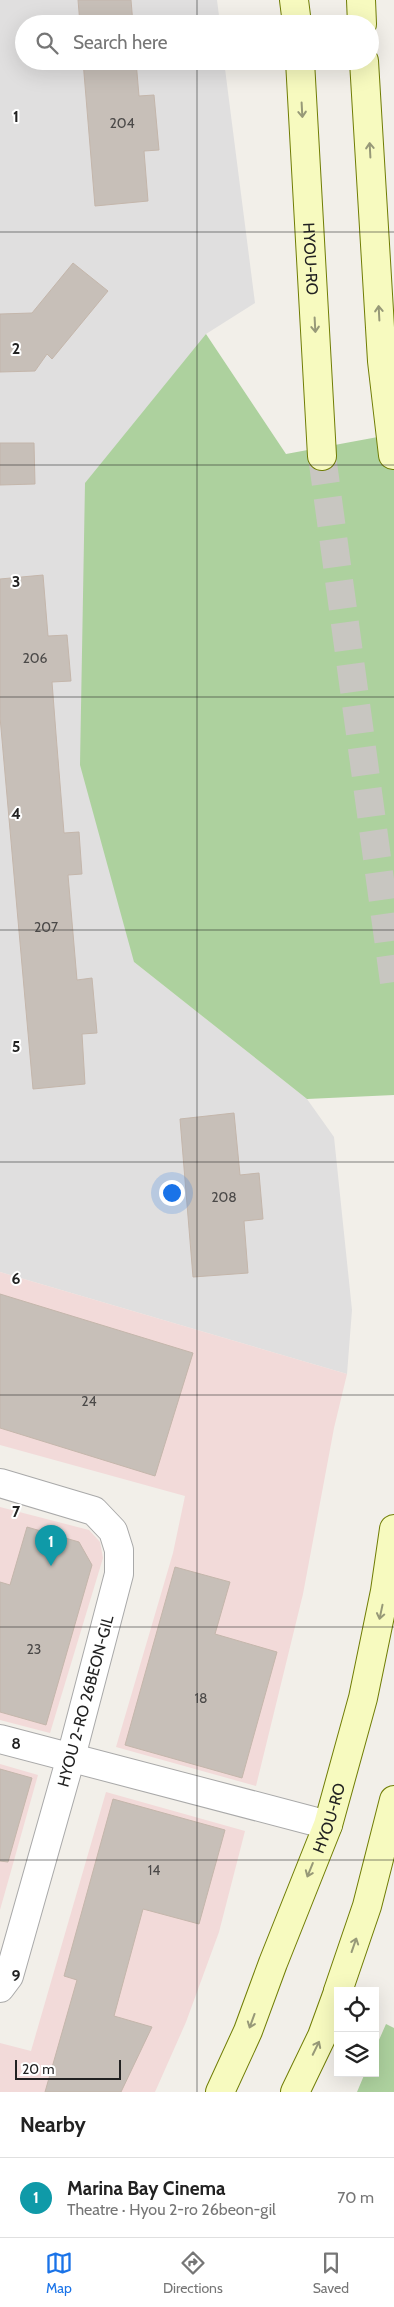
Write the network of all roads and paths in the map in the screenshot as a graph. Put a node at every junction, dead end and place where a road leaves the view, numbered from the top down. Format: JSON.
{"nodes":[{"id":1,"x":294,"y":0,"type":"edge"},
{"id":2,"x":360,"y":0,"type":"edge"},
{"id":3,"x":296,"y":15,"type":"edge"},
{"id":4,"x":361,"y":15,"type":"edge"},
{"id":5,"x":301,"y":70,"type":"edge"},
{"id":6,"x":365,"y":70,"type":"edge"},
{"id":7,"x":393,"y":455,"type":"edge"},
{"id":8,"x":322,"y":456,"type":"tunnel mouth"},
{"id":9,"x":0,"y":1483,"type":"edge"},
{"id":10,"x":394,"y":1530,"type":"edge"},
{"id":11,"x":0,"y":1739,"type":"edge"},
{"id":12,"x":71,"y":1757,"type":"junction"},
{"id":13,"x":394,"y":1800,"type":"edge"},
{"id":14,"x":328,"y":1825,"type":"junction"},
{"id":15,"x":339,"y":1987,"type":"edge"},
{"id":16,"x":0,"y":1988,"type":"edge"},
{"id":17,"x":334,"y":2002,"type":"edge"},
{"id":18,"x":220,"y":2092,"type":"edge"},
{"id":19,"x":295,"y":2092,"type":"edge"}],
"edges":[{"from":1,"to":3,"type":"main road"},
{"from":2,"to":4,"type":"main road"},
{"from":5,"to":8,"type":"main road","name":"HYOU-RO","one_way":true},
{"from":7,"to":6,"type":"main road","one_way":true},
{"from":9,"to":12,"type":"street","name":"HYOU 2-RO 26BEON-GIL"},
{"from":10,"to":14,"type":"main road","name":"HYOU-RO","one_way":true},
{"from":11,"to":12,"type":"street"},
{"from":12,"to":14,"type":"street"},
{"from":12,"to":16,"type":"street","name":"HYOU 2-RO 26BEON-GIL"},
{"from":15,"to":13,"type":"main road","one_way":true},
{"from":14,"to":18,"type":"main road","name":"HYOU-RO","one_way":true},
{"from":19,"to":17,"type":"main road","one_way":true}]}
